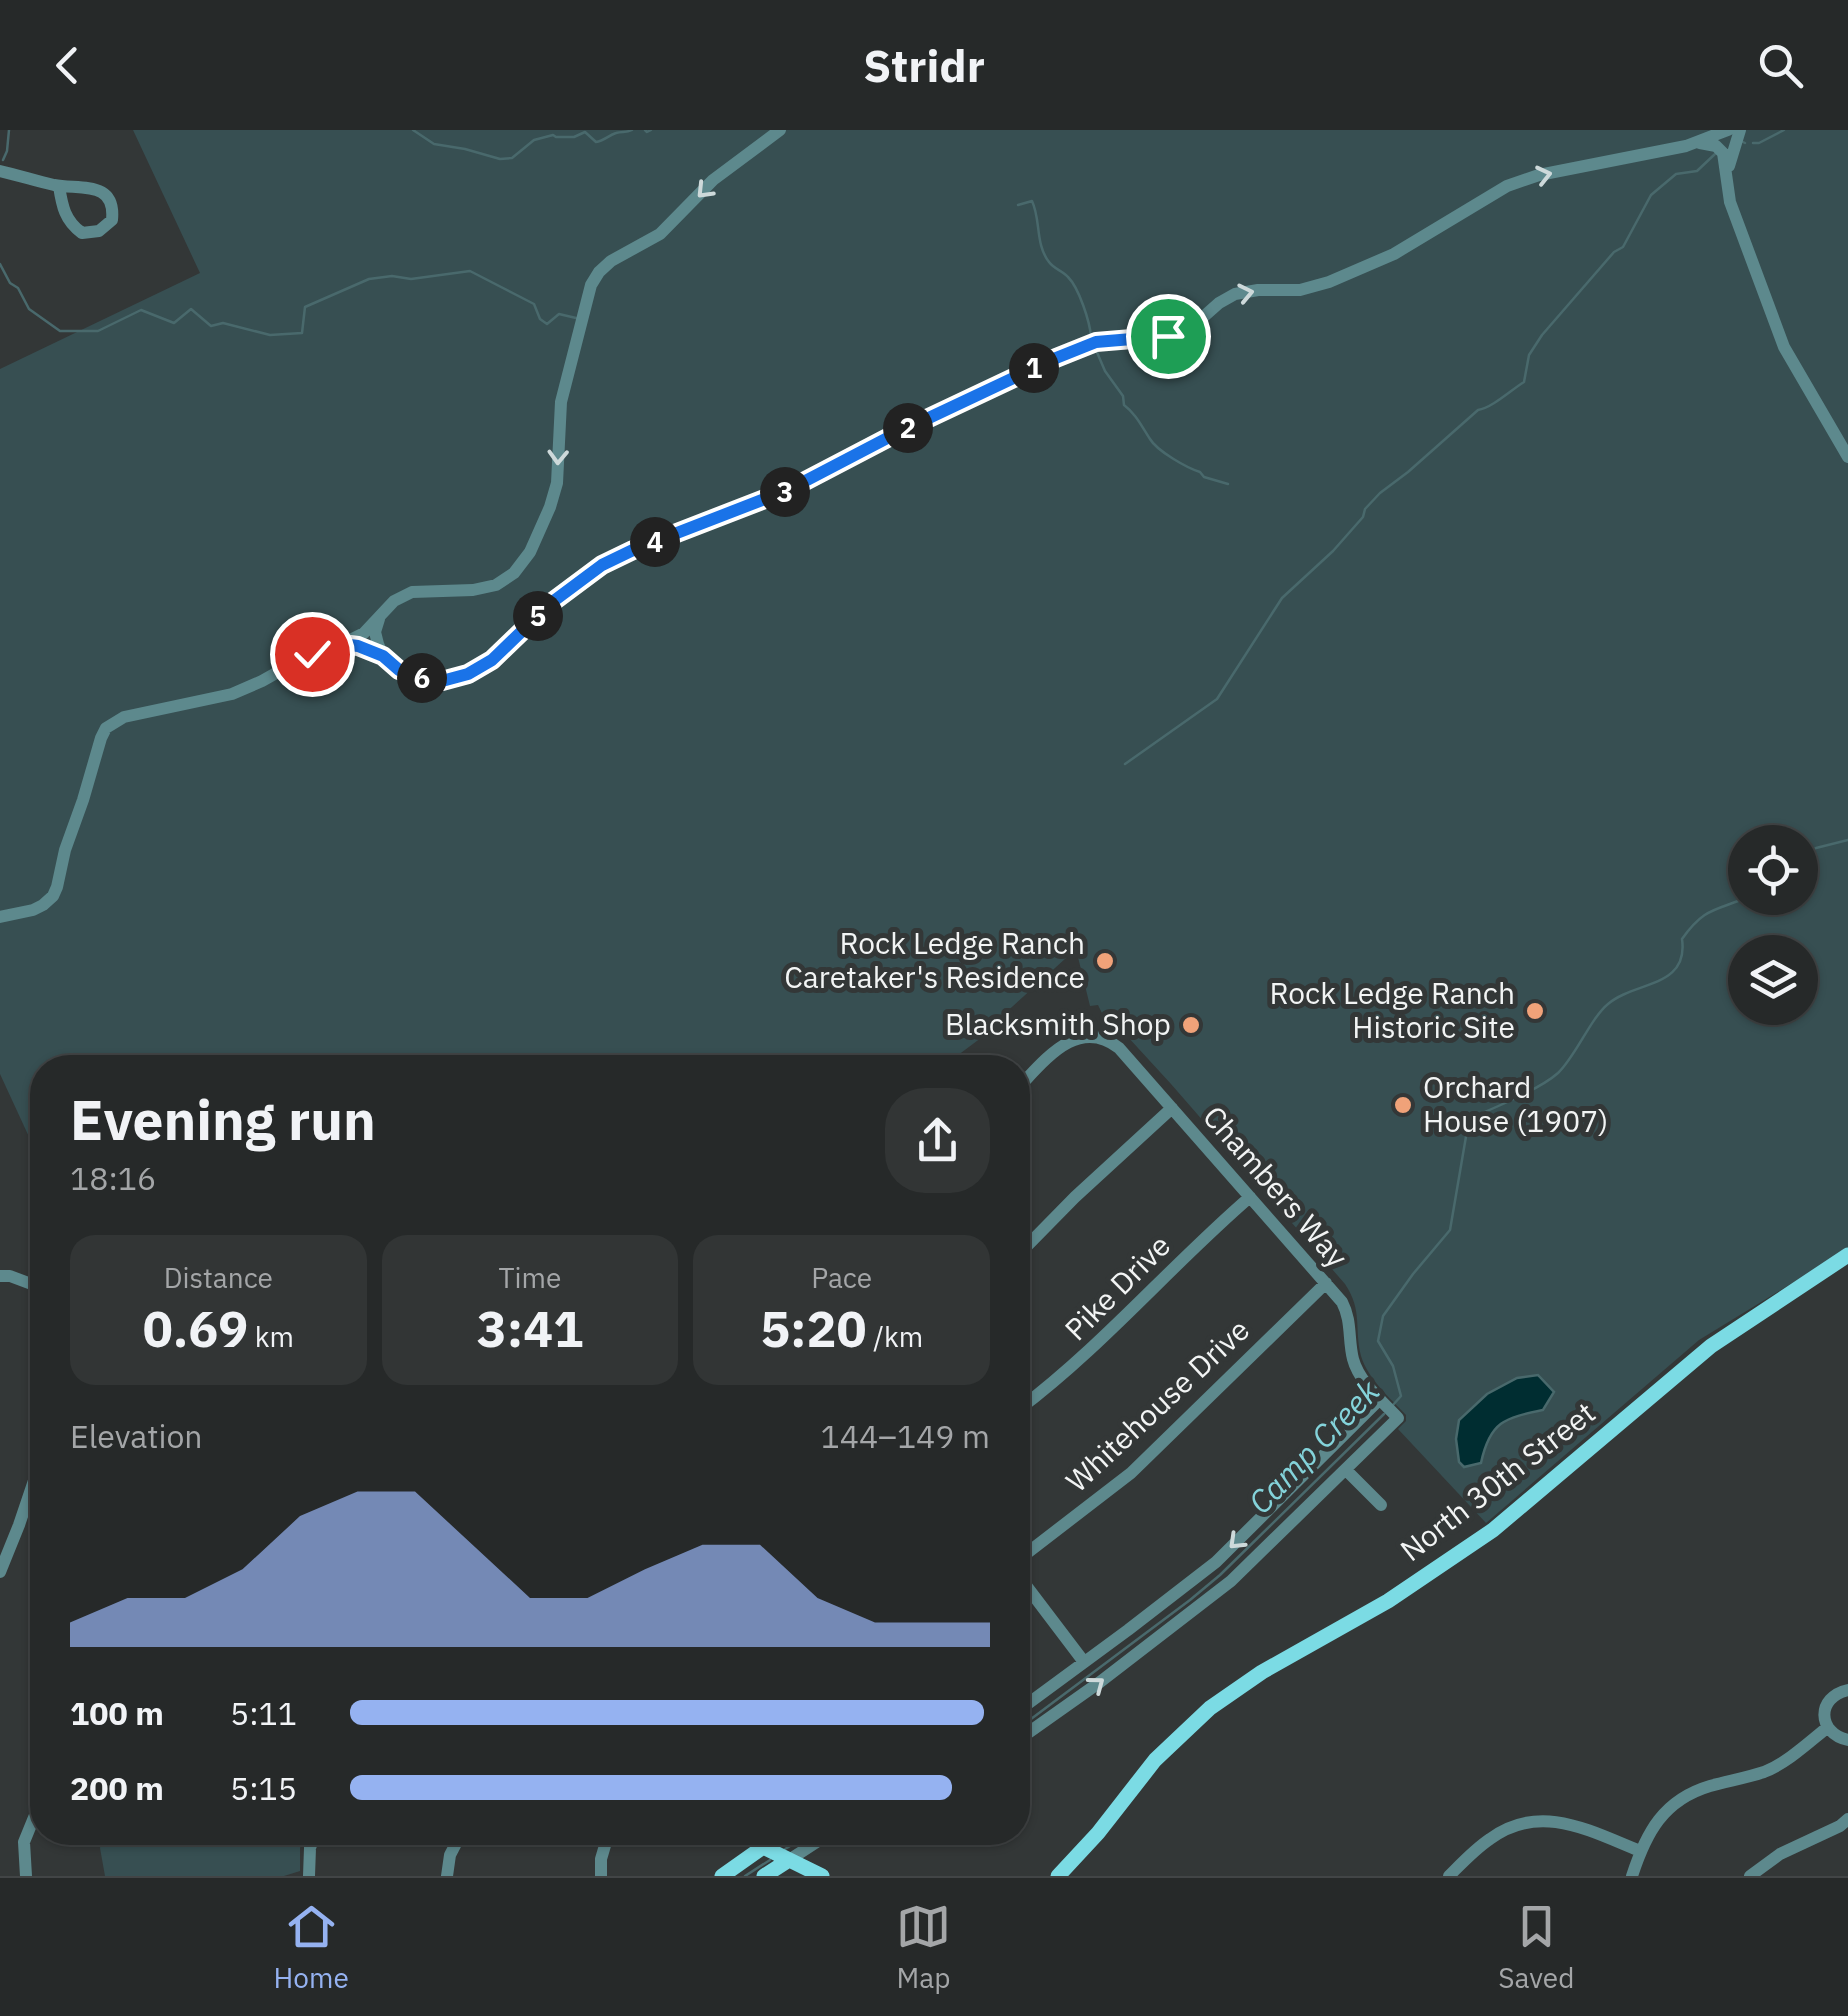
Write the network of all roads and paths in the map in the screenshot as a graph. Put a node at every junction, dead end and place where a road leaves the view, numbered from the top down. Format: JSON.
{"nodes":[{"id":1,"x":780,"y":130,"type":"edge"},
{"id":2,"x":1728,"y":130,"type":"edge"},
{"id":3,"x":1740,"y":130,"type":"edge"},
{"id":4,"x":1697,"y":143,"type":"junction"},
{"id":5,"x":1726,"y":170,"type":"junction"},
{"id":6,"x":0,"y":171,"type":"edge"},
{"id":7,"x":59,"y":186,"type":"junction"},
{"id":8,"x":1848,"y":457,"type":"edge"},
{"id":9,"x":379,"y":619,"type":"junction"},
{"id":10,"x":342,"y":644,"type":"junction"},
{"id":11,"x":383,"y":656,"type":"junction"},
{"id":12,"x":0,"y":917,"type":"edge"},
{"id":13,"x":1030,"y":1076,"type":"edge"},
{"id":14,"x":1172,"y":1108,"type":"junction"},
{"id":15,"x":1250,"y":1197,"type":"junction"},
{"id":16,"x":1030,"y":1243,"type":"edge"},
{"id":17,"x":1848,"y":1256,"type":"edge"},
{"id":18,"x":0,"y":1276,"type":"edge"},
{"id":19,"x":1326,"y":1282,"type":"junction"},
{"id":20,"x":30,"y":1284,"type":"edge"},
{"id":21,"x":1380,"y":1399,"type":"junction"},
{"id":22,"x":1030,"y":1401,"type":"edge"},
{"id":23,"x":1346,"y":1470,"type":"junction"},
{"id":24,"x":30,"y":1492,"type":"edge"},
{"id":25,"x":1382,"y":1505,"type":"dead end"},
{"id":26,"x":1030,"y":1551,"type":"edge"},
{"id":27,"x":0,"y":1572,"type":"edge"},
{"id":28,"x":1030,"y":1591,"type":"edge"},
{"id":29,"x":1084,"y":1662,"type":"junction"},
{"id":30,"x":1848,"y":1690,"type":"edge"},
{"id":31,"x":1030,"y":1702,"type":"edge"},
{"id":32,"x":1828,"y":1728,"type":"junction"},
{"id":33,"x":1030,"y":1732,"type":"edge"},
{"id":34,"x":1848,"y":1740,"type":"edge"},
{"id":35,"x":1848,"y":1820,"type":"edge"},
{"id":36,"x":30,"y":1827,"type":"edge"},
{"id":37,"x":311,"y":1845,"type":"edge"},
{"id":38,"x":455,"y":1845,"type":"edge"},
{"id":39,"x":605,"y":1845,"type":"edge"},
{"id":40,"x":759,"y":1845,"type":"edge"},
{"id":41,"x":766,"y":1845,"type":"edge"},
{"id":42,"x":812,"y":1845,"type":"edge"},
{"id":43,"x":763,"y":1847,"type":"junction"},
{"id":44,"x":1640,"y":1850,"type":"junction"},
{"id":45,"x":789,"y":1860,"type":"junction"},
{"id":46,"x":26,"y":1876,"type":"edge"},
{"id":47,"x":310,"y":1876,"type":"edge"},
{"id":48,"x":448,"y":1876,"type":"edge"},
{"id":49,"x":601,"y":1876,"type":"edge"},
{"id":50,"x":722,"y":1876,"type":"edge"},
{"id":51,"x":764,"y":1876,"type":"edge"},
{"id":52,"x":822,"y":1876,"type":"edge"},
{"id":53,"x":1058,"y":1876,"type":"edge"},
{"id":54,"x":1449,"y":1876,"type":"edge"},
{"id":55,"x":1632,"y":1876,"type":"edge"},
{"id":56,"x":1750,"y":1876,"type":"edge"}],
"edges":[{"from":1,"to":9,"type":"street","one_way":true},
{"from":2,"to":4,"type":"street"},
{"from":3,"to":5,"type":"street"},
{"from":4,"to":5,"type":"street"},
{"from":11,"to":4,"type":"street","one_way":true},
{"from":5,"to":8,"type":"street"},
{"from":6,"to":7,"type":"street"},
{"from":7,"to":7,"type":"street"},
{"from":9,"to":10,"type":"street"},
{"from":9,"to":11,"type":"street"},
{"from":10,"to":11,"type":"street"},
{"from":10,"to":12,"type":"street"},
{"from":13,"to":14,"type":"street","name":"Chambers Way"},
{"from":14,"to":15,"type":"street","name":"Chambers Way"},
{"from":14,"to":16,"type":"street"},
{"from":15,"to":19,"type":"street","name":"Chambers Way"},
{"from":15,"to":22,"type":"street","name":"Pike Drive"},
{"from":17,"to":53,"type":"main road","name":"North 30th Street"},
{"from":18,"to":20,"type":"street"},
{"from":19,"to":21,"type":"street","name":"Chambers Way"},
{"from":19,"to":26,"type":"street","name":"Whitehouse Drive"},
{"from":21,"to":23,"type":"street","name":"Chambers Way"},
{"from":21,"to":29,"type":"street","one_way":true},
{"from":23,"to":25,"type":"street"},
{"from":33,"to":23,"type":"street","one_way":true},
{"from":24,"to":27,"type":"street"},
{"from":28,"to":29,"type":"street"},
{"from":29,"to":31,"type":"street"},
{"from":30,"to":32,"type":"street"},
{"from":32,"to":34,"type":"street"},
{"from":32,"to":44,"type":"street"},
{"from":35,"to":56,"type":"street"},
{"from":36,"to":46,"type":"street"},
{"from":37,"to":47,"type":"street"},
{"from":38,"to":48,"type":"street"},
{"from":39,"to":49,"type":"street"},
{"from":40,"to":43,"type":"street"},
{"from":41,"to":43,"type":"street"},
{"from":42,"to":45,"type":"street"},
{"from":43,"to":45,"type":"main road"},
{"from":43,"to":50,"type":"main road"},
{"from":44,"to":54,"type":"street"},
{"from":44,"to":55,"type":"street"},
{"from":45,"to":51,"type":"main road"},
{"from":45,"to":52,"type":"main road"}]}
